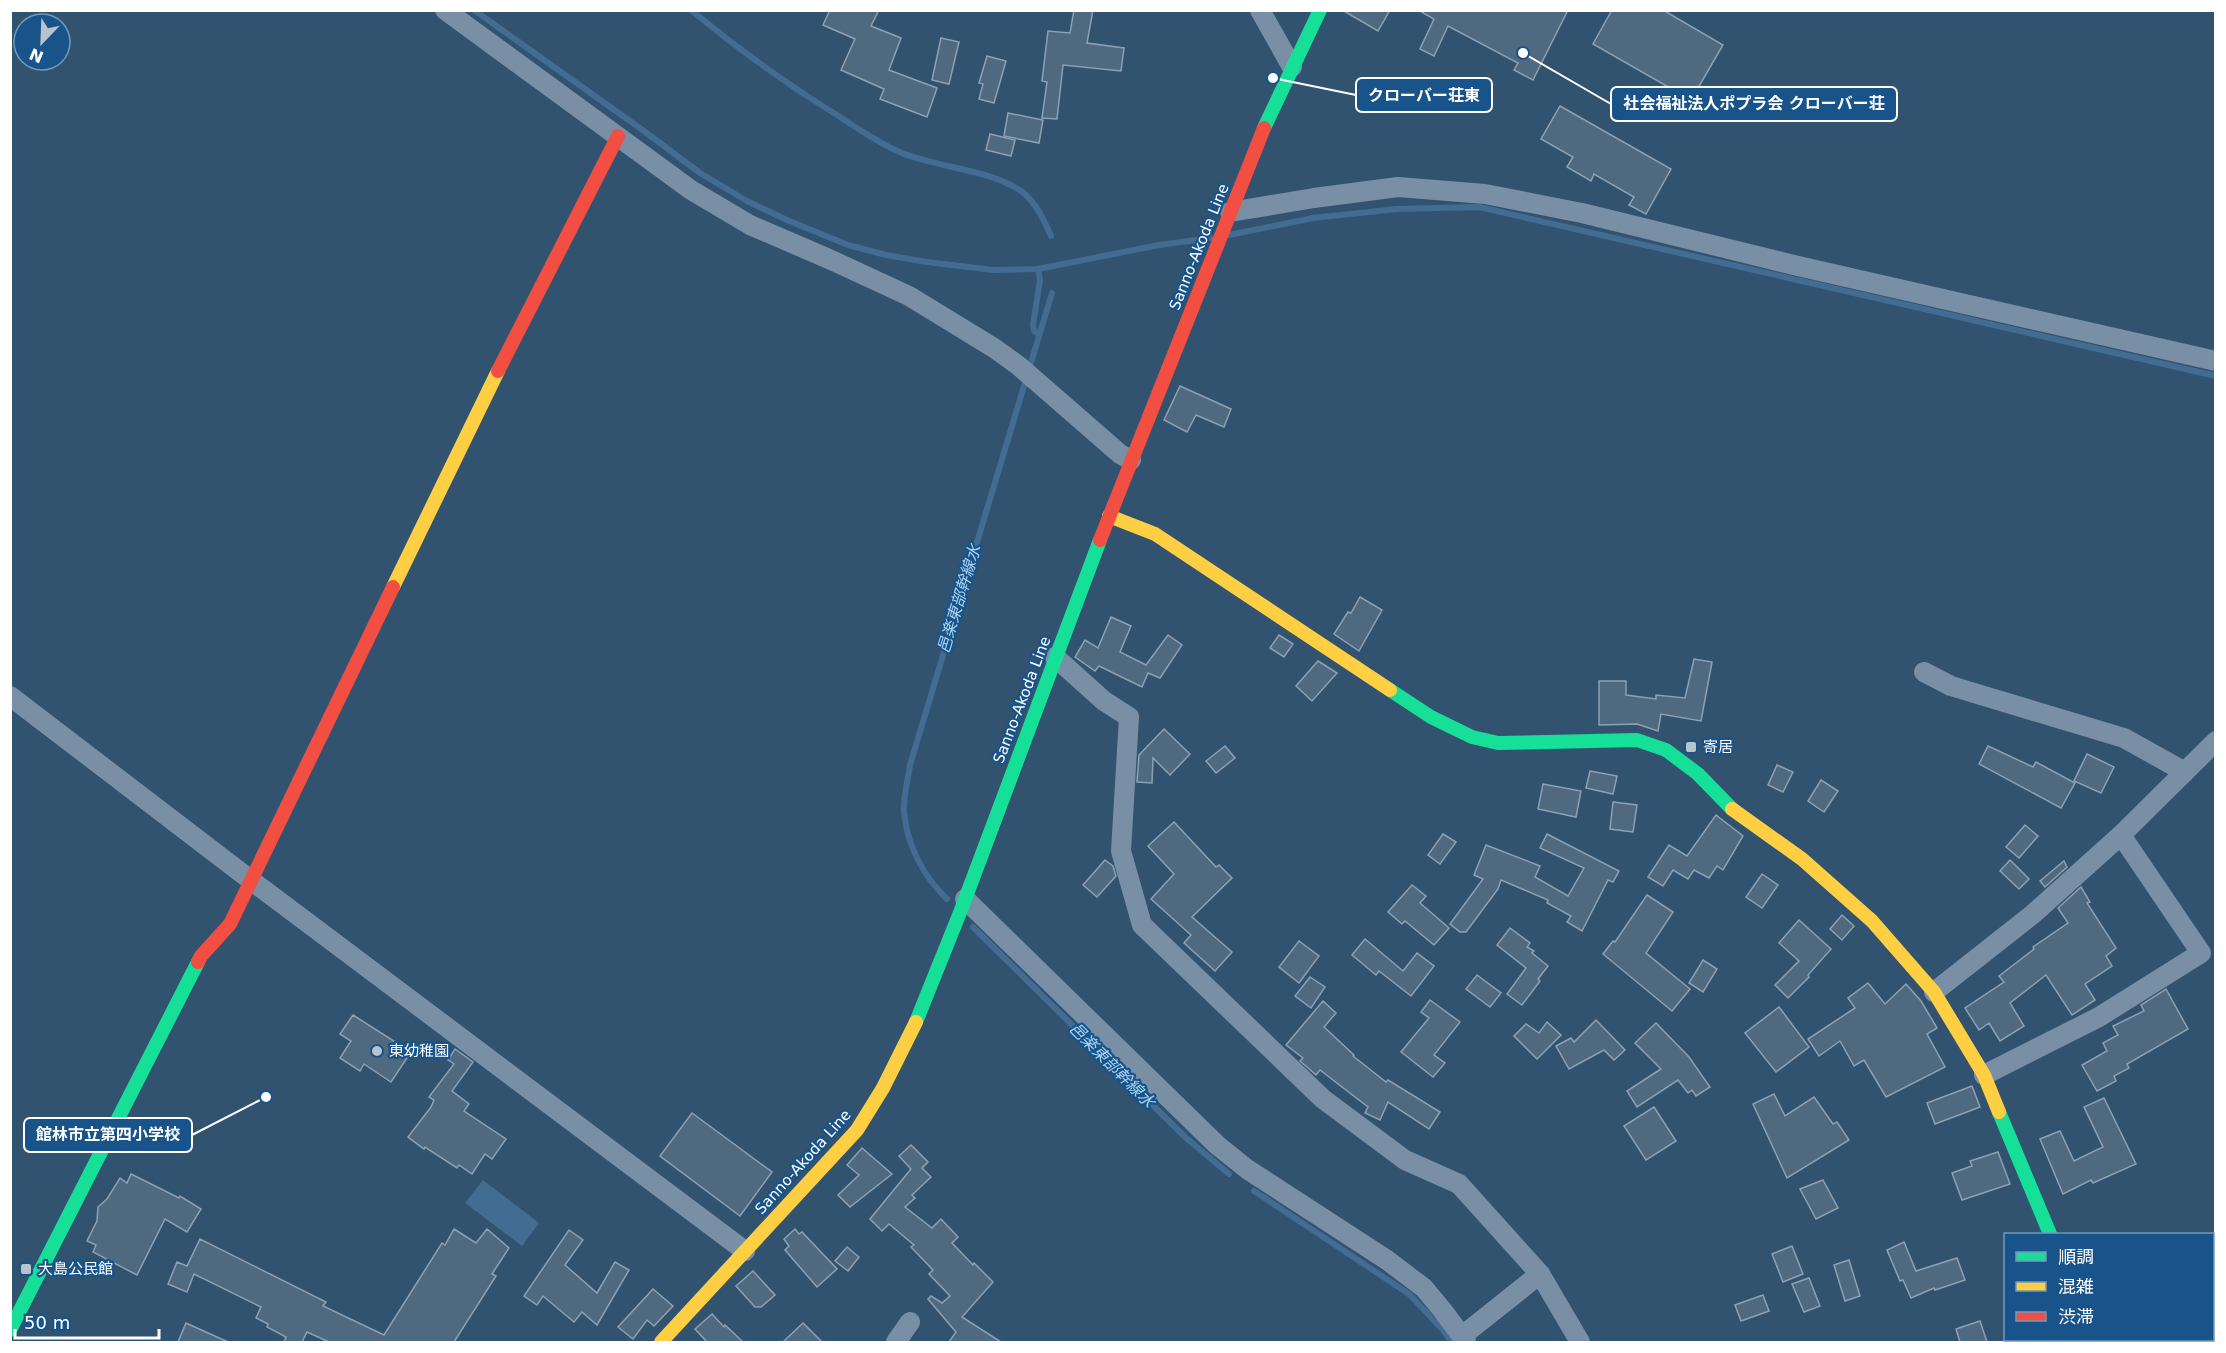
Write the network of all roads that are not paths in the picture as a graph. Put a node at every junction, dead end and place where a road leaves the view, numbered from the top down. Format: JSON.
{"nodes":[{"id":1,"x":446,"y":10,"type":"edge"},
{"id":2,"x":1260,"y":10,"type":"edge"},
{"id":3,"x":1320,"y":10,"type":"edge"},
{"id":4,"x":1292,"y":67,"type":"junction"},
{"id":5,"x":618,"y":136,"type":"junction"},
{"id":6,"x":1230,"y":212,"type":"junction"},
{"id":7,"x":2216,"y":361,"type":"edge"},
{"id":8,"x":1131,"y":460,"type":"junction"},
{"id":9,"x":1108,"y":516,"type":"junction"},
{"id":10,"x":1055,"y":657,"type":"junction"},
{"id":11,"x":1924,"y":672,"type":"dead end"},
{"id":12,"x":10,"y":696,"type":"edge"},
{"id":13,"x":2216,"y":741,"type":"edge"},
{"id":14,"x":2185,"y":772,"type":"junction"},
{"id":15,"x":2121,"y":835,"type":"junction"},
{"id":16,"x":252,"y":881,"type":"junction"},
{"id":17,"x":965,"y":899,"type":"junction"},
{"id":18,"x":1934,"y":992,"type":"junction"},
{"id":19,"x":1984,"y":1075,"type":"junction"},
{"id":20,"x":2050,"y":1233,"type":"edge"},
{"id":21,"x":745,"y":1251,"type":"junction"},
{"id":22,"x":1540,"y":1274,"type":"junction"},
{"id":23,"x":910,"y":1322,"type":"dead end"},
{"id":24,"x":10,"y":1330,"type":"edge"},
{"id":25,"x":1464,"y":1339,"type":"edge"},
{"id":26,"x":661,"y":1342,"type":"edge"},
{"id":27,"x":896,"y":1342,"type":"edge"},
{"id":28,"x":1580,"y":1342,"type":"edge"}],
"edges":[{"from":1,"to":5,"type":"street"},
{"from":2,"to":4,"type":"street"},
{"from":3,"to":4,"type":"street","name":"Sanno-Akoda Line"},
{"from":4,"to":6,"type":"street","name":"Sanno-Akoda Line"},
{"from":5,"to":8,"type":"street"},
{"from":5,"to":16,"type":"street"},
{"from":6,"to":7,"type":"street"},
{"from":6,"to":8,"type":"street","name":"Sanno-Akoda Line"},
{"from":8,"to":9,"type":"street","name":"Sanno-Akoda Line"},
{"from":9,"to":10,"type":"street","name":"Sanno-Akoda Line"},
{"from":9,"to":18,"type":"street"},
{"from":10,"to":17,"type":"street","name":"Sanno-Akoda Line"},
{"from":10,"to":22,"type":"street"},
{"from":11,"to":14,"type":"street"},
{"from":12,"to":16,"type":"street"},
{"from":13,"to":14,"type":"street"},
{"from":14,"to":15,"type":"street"},
{"from":15,"to":18,"type":"street"},
{"from":15,"to":19,"type":"street"},
{"from":16,"to":21,"type":"street"},
{"from":16,"to":24,"type":"street"},
{"from":17,"to":21,"type":"street","name":"Sanno-Akoda Line"},
{"from":17,"to":25,"type":"street"},
{"from":18,"to":19,"type":"street"},
{"from":19,"to":20,"type":"street"},
{"from":21,"to":26,"type":"street","name":"Sanno-Akoda Line"},
{"from":22,"to":25,"type":"street"},
{"from":22,"to":28,"type":"street"},
{"from":23,"to":27,"type":"street"}]}
